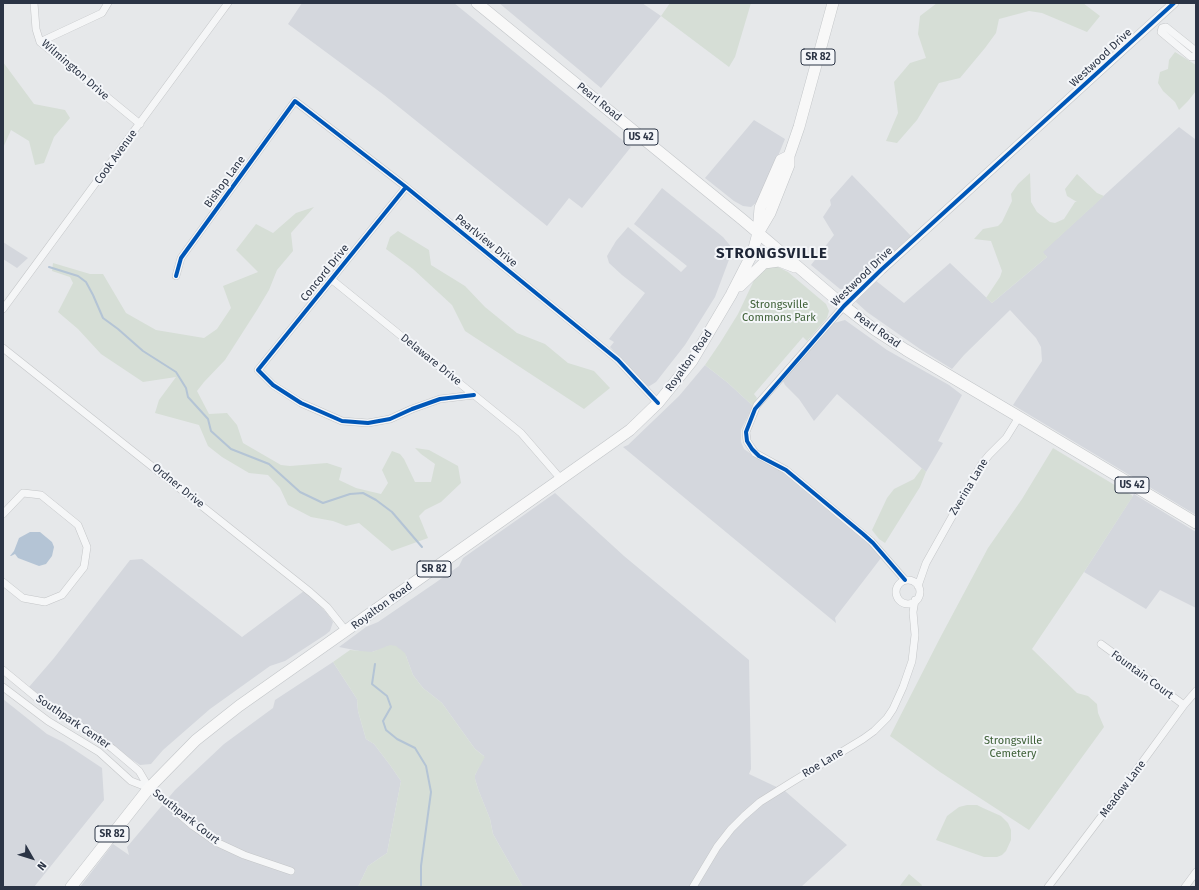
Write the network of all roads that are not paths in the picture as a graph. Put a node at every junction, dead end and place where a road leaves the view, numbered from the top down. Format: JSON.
{"nodes":[{"id":1,"x":34,"y":3,"type":"edge"},
{"id":2,"x":108,"y":3,"type":"edge"},
{"id":3,"x":228,"y":3,"type":"edge"},
{"id":4,"x":477,"y":3,"type":"edge"},
{"id":5,"x":833,"y":3,"type":"edge"},
{"id":6,"x":1174,"y":3,"type":"edge"},
{"id":7,"x":1154,"y":21,"type":"junction"},
{"id":8,"x":1162,"y":28,"type":"junction"},
{"id":9,"x":40,"y":42,"type":"junction"},
{"id":10,"x":1196,"y":51,"type":"edge"},
{"id":11,"x":1196,"y":56,"type":"edge"},
{"id":12,"x":295,"y":101,"type":"joint"},
{"id":13,"x":140,"y":124,"type":"junction"},
{"id":14,"x":406,"y":187,"type":"junction"},
{"id":15,"x":758,"y":233,"type":"junction"},
{"id":16,"x":802,"y":270,"type":"junction"},
{"id":17,"x":176,"y":276,"type":"dead end"},
{"id":18,"x":331,"y":279,"type":"junction"},
{"id":19,"x":731,"y":295,"type":"junction"},
{"id":20,"x":844,"y":306,"type":"junction"},
{"id":21,"x":3,"y":309,"type":"edge"},
{"id":22,"x":3,"y":348,"type":"edge"},
{"id":23,"x":474,"y":395,"type":"junction"},
{"id":24,"x":658,"y":403,"type":"junction"},
{"id":25,"x":1020,"y":417,"type":"junction"},
{"id":26,"x":560,"y":478,"type":"junction"},
{"id":27,"x":3,"y":514,"type":"edge"},
{"id":28,"x":1196,"y":523,"type":"edge"},
{"id":29,"x":926,"y":563,"type":"junction"},
{"id":30,"x":890,"y":564,"type":"junction"},
{"id":31,"x":907,"y":580,"type":"junction"},
{"id":32,"x":3,"y":582,"type":"edge"},
{"id":33,"x":898,"y":585,"type":"junction"},
{"id":34,"x":918,"y":586,"type":"junction"},
{"id":35,"x":915,"y":600,"type":"junction"},
{"id":36,"x":902,"y":602,"type":"junction"},
{"id":37,"x":913,"y":619,"type":"junction"},
{"id":38,"x":346,"y":632,"type":"junction"},
{"id":39,"x":1101,"y":644,"type":"dead end"},
{"id":40,"x":3,"y":670,"type":"edge"},
{"id":41,"x":3,"y":687,"type":"edge"},
{"id":42,"x":1196,"y":691,"type":"edge"},
{"id":43,"x":1184,"y":705,"type":"junction"},
{"id":44,"x":149,"y":788,"type":"junction"},
{"id":45,"x":291,"y":871,"type":"dead end"},
{"id":46,"x":1196,"y":872,"type":"edge"},
{"id":47,"x":70,"y":887,"type":"edge"},
{"id":48,"x":692,"y":887,"type":"edge"},
{"id":49,"x":1048,"y":887,"type":"edge"},
{"id":50,"x":1185,"y":887,"type":"edge"}],
"edges":[{"from":1,"to":9,"type":"street","name":"Wilmington Drive"},
{"from":2,"to":9,"type":"street"},
{"from":3,"to":13,"type":"street","name":"Cook Avenue"},
{"from":4,"to":15,"type":"main road","name":"Pearl Road","number":"US 42"},
{"from":5,"to":15,"type":"main road","name":"Royalton Road","number":"SR 82"},
{"from":6,"to":7,"type":"street","name":"Westwood Drive"},
{"from":7,"to":8,"type":"street"},
{"from":7,"to":20,"type":"street","name":"Westwood Drive"},
{"from":8,"to":10,"type":"street"},
{"from":8,"to":11,"type":"street"},
{"from":9,"to":13,"type":"street","name":"Wilmington Drive"},
{"from":12,"to":14,"type":"street","name":"Pearlview Drive"},
{"from":12,"to":17,"type":"street","name":"Bishop Lane"},
{"from":13,"to":21,"type":"street","name":"Cook Avenue"},
{"from":14,"to":18,"type":"street","name":"Concord Drive"},
{"from":14,"to":24,"type":"street","name":"Pearlview Drive"},
{"from":15,"to":16,"type":"main road","name":"Pearl Road","number":"US 42"},
{"from":15,"to":19,"type":"main road","name":"Royalton Road","number":"SR 82"},
{"from":16,"to":19,"type":"main road"},
{"from":16,"to":20,"type":"main road","name":"Pearl Road","number":"US 42"},
{"from":18,"to":23,"type":"street","name":"Delaware Drive"},
{"from":18,"to":23,"type":"street","name":"Concord Drive"},
{"from":19,"to":24,"type":"main road","name":"Royalton Road","number":"SR 82"},
{"from":20,"to":25,"type":"main road","name":"Pearl Road","number":"US 42"},
{"from":20,"to":30,"type":"street","name":"Westwood Drive"},
{"from":22,"to":38,"type":"street","name":"Ordner Drive"},
{"from":23,"to":26,"type":"street","name":"Delaware Drive"},
{"from":24,"to":26,"type":"main road","name":"Royalton Road","number":"SR 82"},
{"from":25,"to":28,"type":"main road","name":"Pearl Road","number":"US 42"},
{"from":25,"to":29,"type":"street","name":"Zverina Lane"},
{"from":26,"to":38,"type":"main road","name":"Royalton Road","number":"SR 82"},
{"from":27,"to":32,"type":"street"},
{"from":29,"to":31,"type":"street","name":"Zverina Lane"},
{"from":29,"to":34,"type":"street","name":"Zverina Lane"},
{"from":30,"to":31,"type":"street","name":"Westwood Drive"},
{"from":30,"to":33,"type":"street","name":"Westwood Drive"},
{"from":31,"to":33,"type":"street"},
{"from":31,"to":34,"type":"street"},
{"from":33,"to":36,"type":"street"},
{"from":34,"to":35,"type":"street"},
{"from":35,"to":36,"type":"street"},
{"from":35,"to":37,"type":"street","name":"Roe Lane"},
{"from":36,"to":37,"type":"street","name":"Roe Lane"},
{"from":37,"to":48,"type":"street","name":"Roe Lane"},
{"from":38,"to":44,"type":"main road","name":"Royalton Road","number":"SR 82"},
{"from":39,"to":43,"type":"street","name":"Fountain Court"},
{"from":40,"to":44,"type":"street","name":"Southpark Center"},
{"from":41,"to":44,"type":"street","name":"Southpark Center"},
{"from":42,"to":43,"type":"street","name":"Meadow Lane"},
{"from":43,"to":49,"type":"street","name":"Meadow Lane"},
{"from":44,"to":45,"type":"street","name":"Southpark Court"},
{"from":44,"to":47,"type":"main road","name":"Royalton Road","number":"SR 82"},
{"from":46,"to":50,"type":"street"}]}
